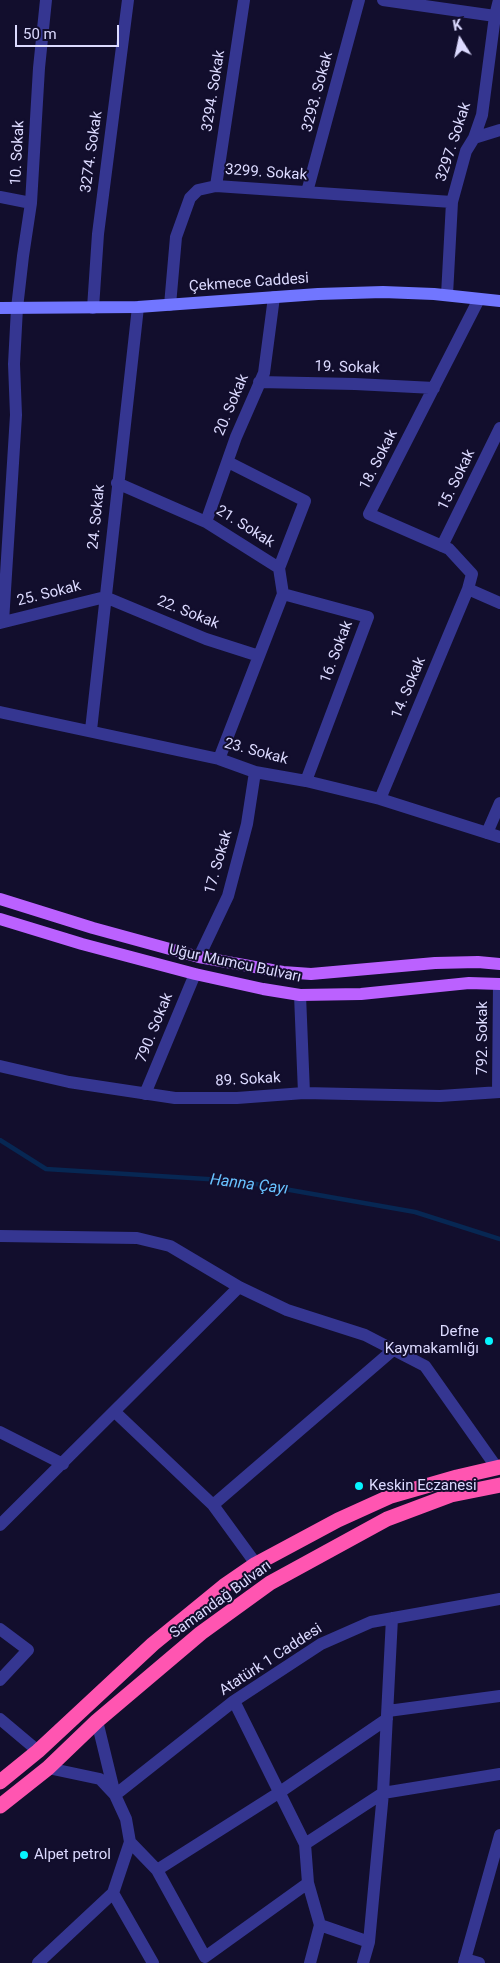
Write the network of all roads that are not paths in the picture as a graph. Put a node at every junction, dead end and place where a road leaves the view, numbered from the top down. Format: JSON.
{"nodes":[{"id":1,"x":46,"y":0,"type":"edge"},
{"id":2,"x":128,"y":0,"type":"edge"},
{"id":3,"x":244,"y":0,"type":"edge"},
{"id":4,"x":359,"y":0,"type":"edge"},
{"id":5,"x":383,"y":0,"type":"edge"},
{"id":6,"x":499,"y":0,"type":"edge"},
{"id":7,"x":495,"y":16,"type":"junction"},
{"id":8,"x":500,"y":130,"type":"edge"},
{"id":9,"x":474,"y":138,"type":"junction"},
{"id":10,"x":216,"y":186,"type":"junction"},
{"id":11,"x":307,"y":192,"type":"junction"},
{"id":12,"x":0,"y":197,"type":"edge"},
{"id":13,"x":452,"y":202,"type":"junction"},
{"id":14,"x":31,"y":203,"type":"junction"},
{"id":15,"x":447,"y":295,"type":"junction"},
{"id":16,"x":274,"y":297,"type":"junction"},
{"id":17,"x":479,"y":299,"type":"junction"},
{"id":18,"x":500,"y":301,"type":"edge"},
{"id":19,"x":170,"y":305,"type":"junction"},
{"id":20,"x":138,"y":307,"type":"junction"},
{"id":21,"x":0,"y":308,"type":"edge"},
{"id":22,"x":18,"y":308,"type":"junction"},
{"id":23,"x":93,"y":308,"type":"junction"},
{"id":24,"x":259,"y":382,"type":"junction"},
{"id":25,"x":434,"y":388,"type":"junction"},
{"id":26,"x":500,"y":428,"type":"edge"},
{"id":27,"x":228,"y":462,"type":"junction"},
{"id":28,"x":117,"y":483,"type":"junction"},
{"id":29,"x":206,"y":522,"type":"junction"},
{"id":30,"x":442,"y":546,"type":"junction"},
{"id":31,"x":279,"y":568,"type":"junction"},
{"id":32,"x":468,"y":589,"type":"junction"},
{"id":33,"x":284,"y":594,"type":"junction"},
{"id":34,"x":105,"y":597,"type":"junction"},
{"id":35,"x":500,"y":603,"type":"edge"},
{"id":36,"x":1,"y":623,"type":"edge"},
{"id":37,"x":259,"y":656,"type":"junction"},
{"id":38,"x":0,"y":712,"type":"edge"},
{"id":39,"x":91,"y":730,"type":"junction"},
{"id":40,"x":219,"y":759,"type":"junction"},
{"id":41,"x":255,"y":772,"type":"junction"},
{"id":42,"x":306,"y":781,"type":"junction"},
{"id":43,"x":380,"y":799,"type":"junction"},
{"id":44,"x":500,"y":803,"type":"edge"},
{"id":45,"x":487,"y":833,"type":"junction"},
{"id":46,"x":500,"y":837,"type":"edge"},
{"id":47,"x":0,"y":899,"type":"edge"},
{"id":48,"x":0,"y":919,"type":"edge"},
{"id":49,"x":199,"y":957,"type":"junction"},
{"id":50,"x":500,"y":964,"type":"edge"},
{"id":51,"x":195,"y":974,"type":"junction"},
{"id":52,"x":500,"y":984,"type":"edge"},
{"id":53,"x":300,"y":995,"type":"junction"},
{"id":54,"x":0,"y":1066,"type":"edge"},
{"id":55,"x":499,"y":1092,"type":"edge"},
{"id":56,"x":304,"y":1093,"type":"junction"},
{"id":57,"x":145,"y":1094,"type":"junction"},
{"id":58,"x":0,"y":1236,"type":"edge"},
{"id":59,"x":240,"y":1287,"type":"junction"},
{"id":60,"x":394,"y":1350,"type":"junction"},
{"id":61,"x":115,"y":1412,"type":"junction"},
{"id":62,"x":0,"y":1432,"type":"edge"},
{"id":63,"x":63,"y":1464,"type":"junction"},
{"id":64,"x":498,"y":1468,"type":"edge"},
{"id":65,"x":500,"y":1485,"type":"edge"},
{"id":66,"x":213,"y":1505,"type":"junction"},
{"id":67,"x":0,"y":1525,"type":"edge"},
{"id":68,"x":256,"y":1564,"type":"junction"},
{"id":69,"x":500,"y":1599,"type":"edge"},
{"id":70,"x":392,"y":1618,"type":"junction"},
{"id":71,"x":0,"y":1629,"type":"edge"},
{"id":72,"x":0,"y":1680,"type":"edge"},
{"id":73,"x":500,"y":1696,"type":"edge"},
{"id":74,"x":234,"y":1701,"type":"junction"},
{"id":75,"x":387,"y":1715,"type":"junction"},
{"id":76,"x":0,"y":1719,"type":"edge"},
{"id":77,"x":97,"y":1720,"type":"junction"},
{"id":78,"x":38,"y":1751,"type":"junction"},
{"id":79,"x":48,"y":1768,"type":"junction"},
{"id":80,"x":500,"y":1774,"type":"edge"},
{"id":81,"x":0,"y":1782,"type":"edge"},
{"id":82,"x":280,"y":1792,"type":"junction"},
{"id":83,"x":383,"y":1793,"type":"junction"},
{"id":84,"x":115,"y":1795,"type":"junction"},
{"id":85,"x":0,"y":1806,"type":"edge"},
{"id":86,"x":500,"y":1835,"type":"edge"},
{"id":87,"x":130,"y":1842,"type":"junction"},
{"id":88,"x":305,"y":1844,"type":"junction"},
{"id":89,"x":157,"y":1870,"type":"junction"},
{"id":90,"x":308,"y":1882,"type":"junction"},
{"id":91,"x":113,"y":1894,"type":"junction"},
{"id":92,"x":320,"y":1925,"type":"junction"},
{"id":93,"x":369,"y":1942,"type":"junction"},
{"id":94,"x":464,"y":1961,"type":"edge"},
{"id":95,"x":38,"y":1963,"type":"edge"},
{"id":96,"x":153,"y":1963,"type":"edge"},
{"id":97,"x":310,"y":1963,"type":"edge"},
{"id":98,"x":363,"y":1963,"type":"edge"},
{"id":99,"x":479,"y":1963,"type":"edge"}],
"edges":[{"from":1,"to":14,"type":"street","name":"10. Sokak"},
{"from":2,"to":23,"type":"street","name":"3274. Sokak"},
{"from":3,"to":10,"type":"street","name":"3294. Sokak"},
{"from":4,"to":11,"type":"street","name":"3293. Sokak"},
{"from":5,"to":7,"type":"street"},
{"from":6,"to":7,"type":"street","name":"3297. Sokak"},
{"from":7,"to":9,"type":"street","name":"3297. Sokak"},
{"from":8,"to":9,"type":"street"},
{"from":9,"to":13,"type":"street","name":"3297. Sokak"},
{"from":10,"to":11,"type":"street","name":"3299. Sokak"},
{"from":10,"to":19,"type":"street","name":"3299. Sokak"},
{"from":11,"to":13,"type":"street","name":"3299. Sokak"},
{"from":12,"to":14,"type":"street"},
{"from":13,"to":15,"type":"street","name":"3297. Sokak"},
{"from":14,"to":22,"type":"street","name":"10. Sokak"},
{"from":15,"to":16,"type":"main road","name":"Çekmece Caddesi"},
{"from":15,"to":17,"type":"main road","name":"Çekmece Caddesi"},
{"from":16,"to":19,"type":"main road","name":"Çekmece Caddesi"},
{"from":16,"to":24,"type":"street","name":"20. Sokak"},
{"from":17,"to":18,"type":"main road","name":"Çekmece Caddesi"},
{"from":17,"to":25,"type":"street","name":"18. Sokak"},
{"from":19,"to":20,"type":"main road","name":"Çekmece Caddesi"},
{"from":20,"to":23,"type":"main road","name":"Çekmece Caddesi"},
{"from":20,"to":28,"type":"street","name":"24. Sokak"},
{"from":21,"to":22,"type":"main road","name":"Çekmece Caddesi"},
{"from":22,"to":23,"type":"main road","name":"Çekmece Caddesi"},
{"from":22,"to":36,"type":"street","name":"10. Sokak"},
{"from":24,"to":25,"type":"street","name":"19. Sokak"},
{"from":24,"to":27,"type":"street","name":"20. Sokak"},
{"from":25,"to":30,"type":"street","name":"18. Sokak"},
{"from":26,"to":30,"type":"street","name":"15. Sokak"},
{"from":27,"to":29,"type":"street","name":"20. Sokak"},
{"from":27,"to":31,"type":"street"},
{"from":28,"to":29,"type":"street","name":"21. Sokak"},
{"from":28,"to":34,"type":"street","name":"24. Sokak"},
{"from":29,"to":31,"type":"street","name":"21. Sokak"},
{"from":30,"to":32,"type":"street","name":"18. Sokak"},
{"from":31,"to":33,"type":"street","name":"21. Sokak"},
{"from":32,"to":35,"type":"street"},
{"from":32,"to":43,"type":"street","name":"14. Sokak"},
{"from":33,"to":37,"type":"street"},
{"from":33,"to":42,"type":"street","name":"16. Sokak"},
{"from":34,"to":36,"type":"street","name":"25. Sokak"},
{"from":34,"to":37,"type":"street","name":"22. Sokak"},
{"from":34,"to":39,"type":"street","name":"24. Sokak"},
{"from":37,"to":40,"type":"street"},
{"from":38,"to":39,"type":"street","name":"23. Sokak"},
{"from":39,"to":40,"type":"street","name":"23. Sokak"},
{"from":40,"to":41,"type":"street","name":"23. Sokak"},
{"from":41,"to":42,"type":"street","name":"23. Sokak"},
{"from":41,"to":49,"type":"street","name":"17. Sokak"},
{"from":42,"to":43,"type":"street","name":"23. Sokak"},
{"from":43,"to":45,"type":"street","name":"23. Sokak"},
{"from":44,"to":45,"type":"street"},
{"from":45,"to":46,"type":"street","name":"23. Sokak"},
{"from":47,"to":49,"type":"main road","name":"Uğur Mumcu Bulvarı"},
{"from":48,"to":51,"type":"main road","name":"Uğur Mumcu Bulvarı"},
{"from":49,"to":50,"type":"main road","name":"Uğur Mumcu Bulvarı"},
{"from":49,"to":51,"type":"main road"},
{"from":51,"to":53,"type":"main road","name":"Uğur Mumcu Bulvarı"},
{"from":51,"to":57,"type":"street","name":"790. Sokak"},
{"from":52,"to":53,"type":"main road","name":"Uğur Mumcu Bulvarı"},
{"from":52,"to":55,"type":"street","name":"792. Sokak"},
{"from":53,"to":56,"type":"street"},
{"from":54,"to":57,"type":"street","name":"89. Sokak"},
{"from":55,"to":56,"type":"street","name":"89. Sokak"},
{"from":56,"to":57,"type":"street","name":"89. Sokak"},
{"from":58,"to":59,"type":"street"},
{"from":59,"to":60,"type":"street"},
{"from":59,"to":61,"type":"street"},
{"from":60,"to":64,"type":"street"},
{"from":60,"to":66,"type":"street"},
{"from":61,"to":63,"type":"street"},
{"from":61,"to":66,"type":"street"},
{"from":62,"to":63,"type":"street"},
{"from":63,"to":67,"type":"street"},
{"from":64,"to":68,"type":"highway","name":"Samandağ Bulvarı"},
{"from":65,"to":77,"type":"highway","name":"Samandağ Bulvarı"},
{"from":66,"to":68,"type":"street"},
{"from":68,"to":78,"type":"highway","name":"Samandağ Bulvarı"},
{"from":69,"to":70,"type":"street","name":"Atatürk 1 Caddesi"},
{"from":70,"to":74,"type":"street","name":"Atatürk 1 Caddesi"},
{"from":70,"to":75,"type":"street"},
{"from":71,"to":72,"type":"street"},
{"from":73,"to":75,"type":"street"},
{"from":74,"to":82,"type":"street"},
{"from":74,"to":84,"type":"street","name":"Atatürk 1 Caddesi"},
{"from":75,"to":82,"type":"street"},
{"from":75,"to":83,"type":"street"},
{"from":76,"to":78,"type":"street"},
{"from":77,"to":79,"type":"highway","name":"Samandağ Bulvarı"},
{"from":77,"to":84,"type":"street"},
{"from":78,"to":81,"type":"highway","name":"Samandağ Bulvarı"},
{"from":79,"to":84,"type":"street"},
{"from":79,"to":85,"type":"highway","name":"Samandağ Bulvarı"},
{"from":80,"to":83,"type":"street"},
{"from":82,"to":88,"type":"street"},
{"from":82,"to":89,"type":"street"},
{"from":83,"to":88,"type":"street"},
{"from":83,"to":93,"type":"street"},
{"from":84,"to":87,"type":"street"},
{"from":86,"to":94,"type":"street"},
{"from":87,"to":89,"type":"street"},
{"from":87,"to":91,"type":"street"},
{"from":88,"to":90,"type":"street"},
{"from":89,"to":90,"type":"street"},
{"from":90,"to":92,"type":"street"},
{"from":91,"to":95,"type":"street"},
{"from":91,"to":96,"type":"street"},
{"from":92,"to":93,"type":"street"},
{"from":92,"to":97,"type":"street"},
{"from":93,"to":98,"type":"street"},
{"from":94,"to":99,"type":"street"}]}
